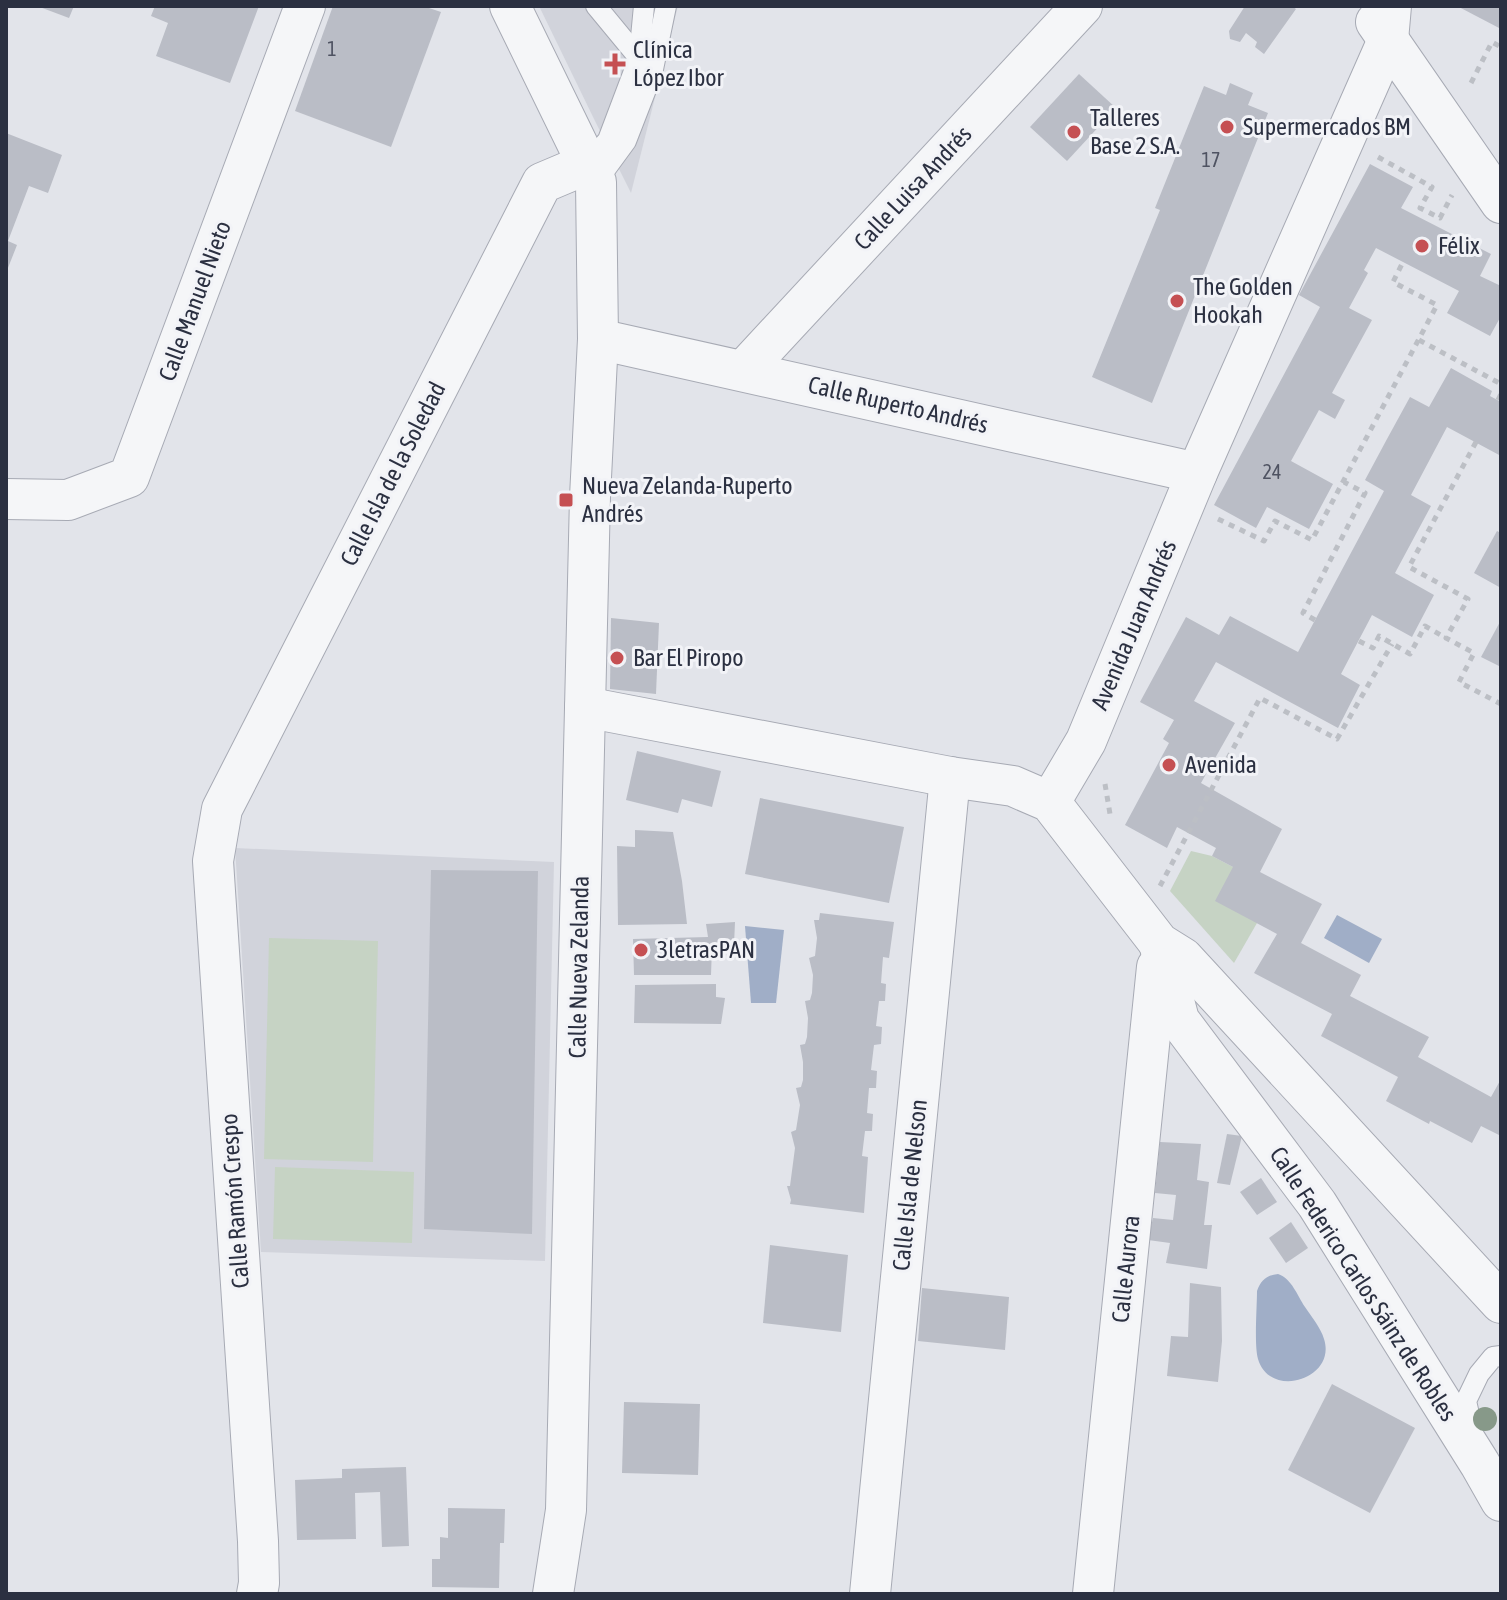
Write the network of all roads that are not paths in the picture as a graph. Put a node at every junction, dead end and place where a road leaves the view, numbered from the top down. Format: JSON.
{"nodes":[{"id":1,"x":305,"y":6,"type":"edge"},
{"id":2,"x":510,"y":6,"type":"edge"},
{"id":3,"x":596,"y":6,"type":"edge"},
{"id":4,"x":644,"y":6,"type":"edge"},
{"id":5,"x":666,"y":6,"type":"edge"},
{"id":6,"x":1082,"y":6,"type":"edge"},
{"id":7,"x":1364,"y":6,"type":"edge"},
{"id":8,"x":1390,"y":23,"type":"edge"},
{"id":9,"x":639,"y":58,"type":"junction"},
{"id":10,"x":591,"y":173,"type":"junction"},
{"id":11,"x":1501,"y":203,"type":"edge"},
{"id":12,"x":598,"y":339,"type":"junction"},
{"id":13,"x":744,"y":370,"type":"junction"},
{"id":14,"x":1191,"y":488,"type":"junction"},
{"id":15,"x":6,"y":499,"type":"edge"},
{"id":16,"x":585,"y":707,"type":"junction"},
{"id":17,"x":950,"y":777,"type":"junction"},
{"id":18,"x":1050,"y":802,"type":"junction"},
{"id":19,"x":222,"y":809,"type":"joint"},
{"id":20,"x":1159,"y":943,"type":"junction"},
{"id":21,"x":1501,"y":1303,"type":"edge"},
{"id":22,"x":1501,"y":1356,"type":"edge"},
{"id":23,"x":1480,"y":1464,"type":"junction"},
{"id":24,"x":1501,"y":1501,"type":"edge"},
{"id":25,"x":257,"y":1594,"type":"edge"},
{"id":26,"x":553,"y":1594,"type":"edge"},
{"id":27,"x":870,"y":1594,"type":"edge"},
{"id":28,"x":1093,"y":1594,"type":"edge"}],
"edges":[{"from":1,"to":15,"type":"street","name":"Calle Manuel Nieto"},
{"from":2,"to":10,"type":"street"},
{"from":3,"to":9,"type":"lane"},
{"from":4,"to":9,"type":"lane"},
{"from":5,"to":10,"type":"lane"},
{"from":6,"to":13,"type":"street","name":"Calle Luisa Andrés"},
{"from":7,"to":8,"type":"street"},
{"from":8,"to":11,"type":"street"},
{"from":8,"to":14,"type":"street","name":"Avenida Juan Andrés"},
{"from":9,"to":10,"type":"lane"},
{"from":10,"to":12,"type":"street","name":"Calle Nueva Zelanda"},
{"from":10,"to":19,"type":"street","name":"Calle Isla de la Soledad"},
{"from":12,"to":13,"type":"street","name":"Calle Ruperto Andrés"},
{"from":12,"to":16,"type":"street","name":"Calle Nueva Zelanda"},
{"from":13,"to":14,"type":"street","name":"Calle Ruperto Andrés"},
{"from":14,"to":18,"type":"street","name":"Avenida Juan Andrés"},
{"from":16,"to":17,"type":"street"},
{"from":16,"to":26,"type":"street","name":"Calle Nueva Zelanda"},
{"from":17,"to":18,"type":"street"},
{"from":17,"to":27,"type":"street","name":"Calle Isla de Nelson"},
{"from":18,"to":20,"type":"street","name":"Calle Federico Carlos Sáinz de Robles"},
{"from":19,"to":25,"type":"street","name":"Calle Ramón Crespo"},
{"from":20,"to":21,"type":"street","name":"Calle Federico Carlos Sáinz de Robles"},
{"from":20,"to":23,"type":"street","name":"Calle Federico Carlos Sáinz de Robles"},
{"from":20,"to":28,"type":"street","name":"Calle Aurora"},
{"from":22,"to":23,"type":"lane"},
{"from":23,"to":24,"type":"street","name":"Calle Federico Carlos Sáinz de Robles"}]}
